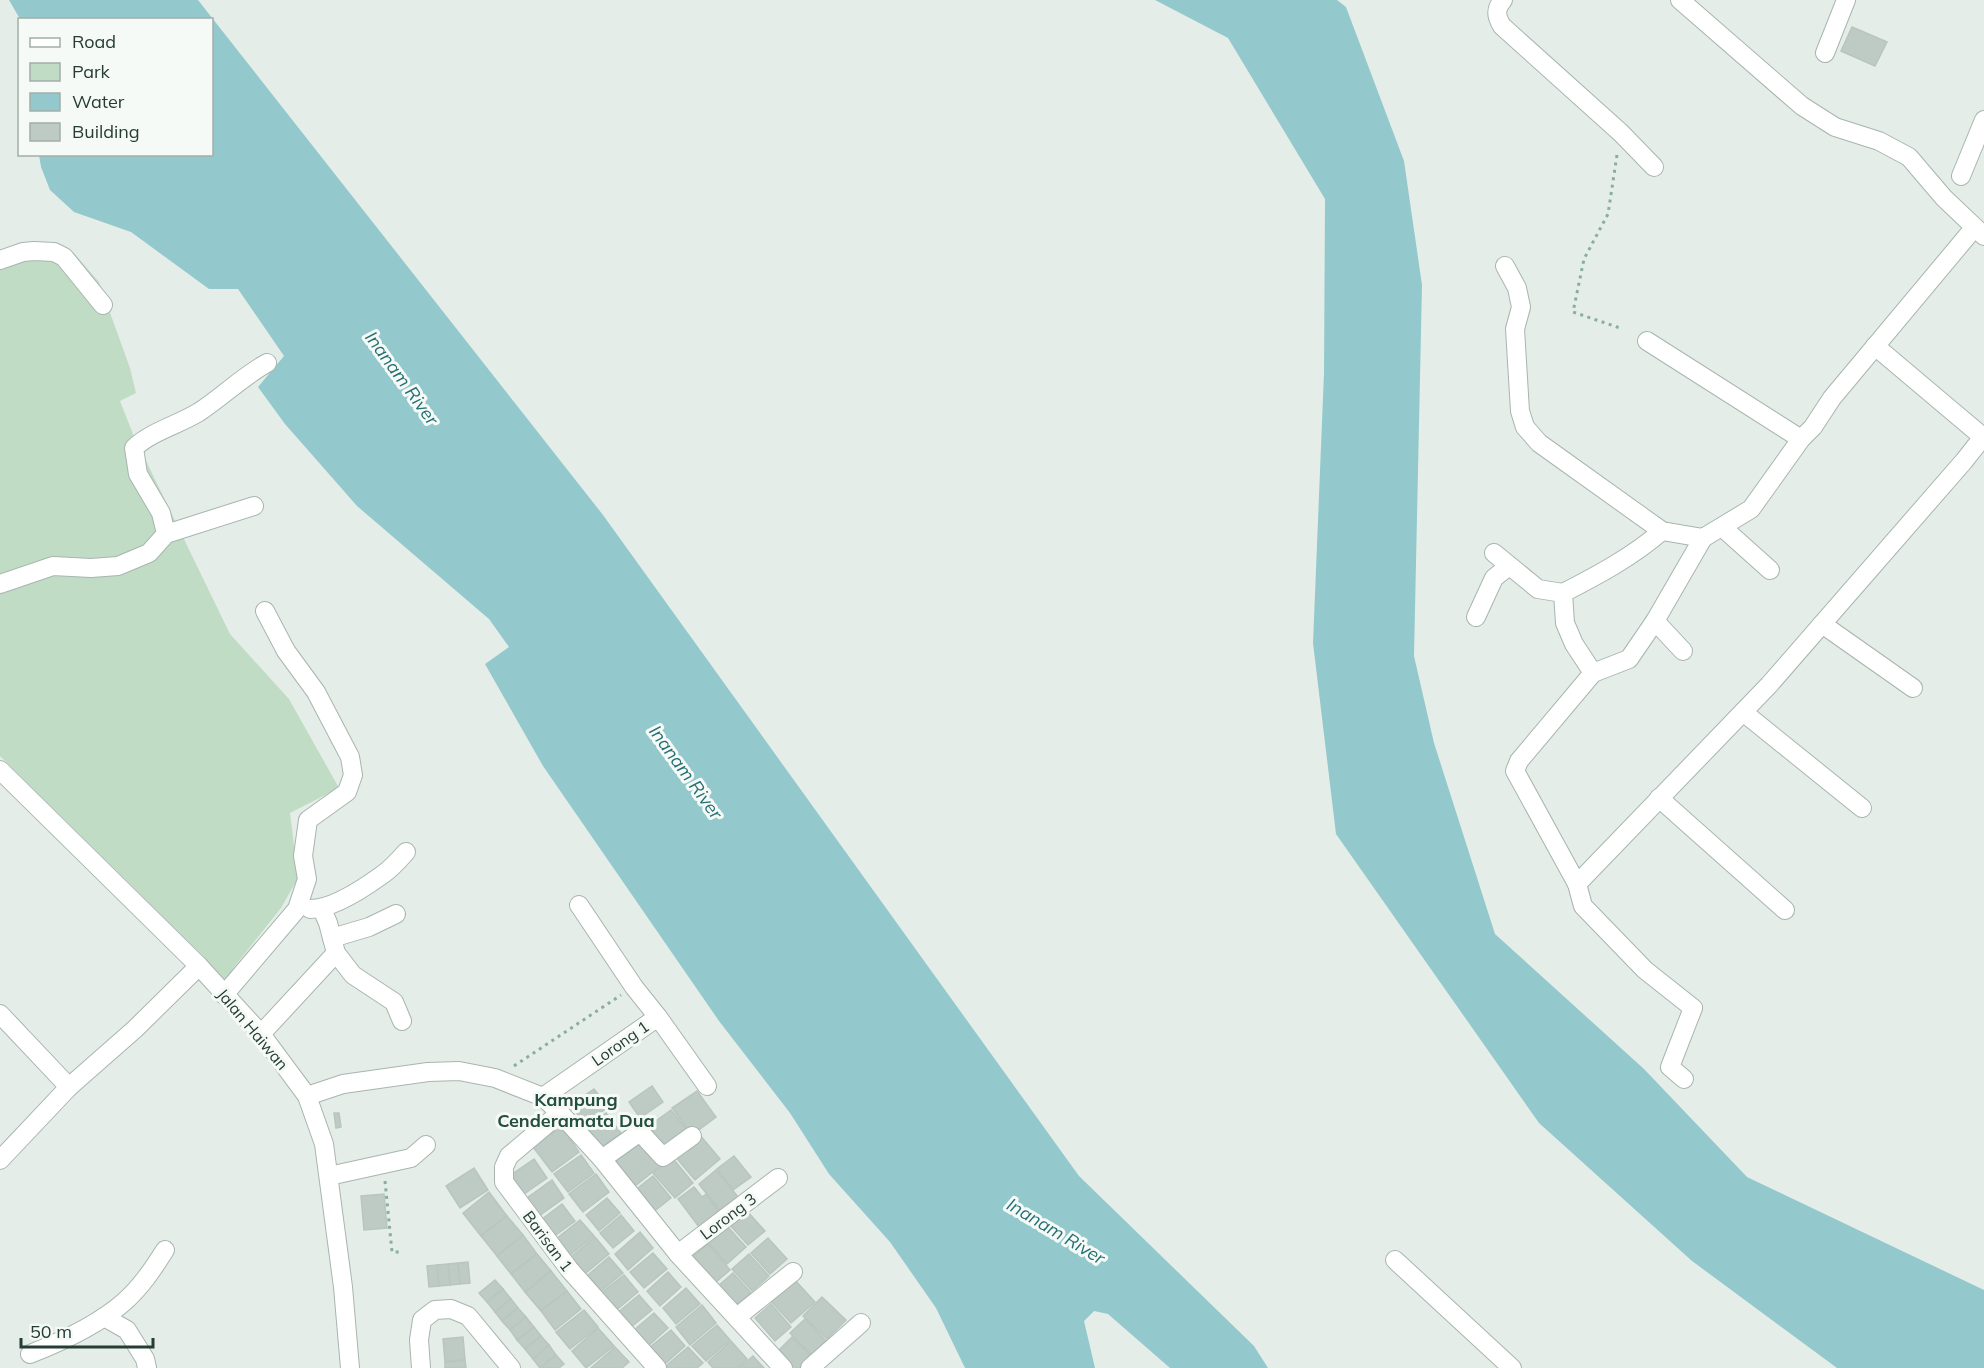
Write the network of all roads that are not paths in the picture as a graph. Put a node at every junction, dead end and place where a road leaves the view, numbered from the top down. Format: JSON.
{"nodes":[{"id":1,"x":1503,"y":0,"type":"edge"},
{"id":2,"x":1680,"y":0,"type":"edge"},
{"id":3,"x":1846,"y":0,"type":"edge"},
{"id":4,"x":1825,"y":53,"type":"dead end"},
{"id":5,"x":1984,"y":120,"type":"edge"},
{"id":6,"x":1654,"y":167,"type":"dead end"},
{"id":7,"x":1961,"y":176,"type":"dead end"},
{"id":8,"x":1979,"y":232,"type":"edge"},
{"id":9,"x":0,"y":260,"type":"edge"},
{"id":10,"x":1505,"y":266,"type":"dead end"},
{"id":11,"x":103,"y":305,"type":"dead end"},
{"id":12,"x":1647,"y":341,"type":"dead end"},
{"id":13,"x":1875,"y":346,"type":"junction"},
{"id":14,"x":267,"y":363,"type":"dead end"},
{"id":15,"x":1983,"y":437,"type":"edge"},
{"id":16,"x":1801,"y":440,"type":"junction"},
{"id":17,"x":254,"y":506,"type":"dead end"},
{"id":18,"x":1722,"y":527,"type":"junction"},
{"id":19,"x":1662,"y":531,"type":"junction"},
{"id":20,"x":166,"y":534,"type":"junction"},
{"id":21,"x":1703,"y":538,"type":"junction"},
{"id":22,"x":1494,"y":553,"type":"dead end"},
{"id":23,"x":1509,"y":566,"type":"junction"},
{"id":24,"x":1770,"y":570,"type":"dead end"},
{"id":25,"x":0,"y":584,"type":"edge"},
{"id":26,"x":1563,"y":593,"type":"junction"},
{"id":27,"x":265,"y":611,"type":"dead end"},
{"id":28,"x":1476,"y":617,"type":"dead end"},
{"id":29,"x":1656,"y":621,"type":"junction"},
{"id":30,"x":1822,"y":624,"type":"junction"},
{"id":31,"x":1683,"y":651,"type":"dead end"},
{"id":32,"x":1593,"y":673,"type":"junction"},
{"id":33,"x":1913,"y":688,"type":"dead end"},
{"id":34,"x":1743,"y":712,"type":"junction"},
{"id":35,"x":0,"y":770,"type":"edge"},
{"id":36,"x":1659,"y":798,"type":"junction"},
{"id":37,"x":1862,"y":808,"type":"dead end"},
{"id":38,"x":406,"y":852,"type":"dead end"},
{"id":39,"x":1576,"y":884,"type":"junction"},
{"id":40,"x":579,"y":905,"type":"dead end"},
{"id":41,"x":297,"y":909,"type":"junction"},
{"id":42,"x":322,"y":909,"type":"junction"},
{"id":43,"x":1785,"y":910,"type":"dead end"},
{"id":44,"x":396,"y":914,"type":"dead end"},
{"id":45,"x":334,"y":945,"type":"junction"},
{"id":46,"x":199,"y":966,"type":"junction"},
{"id":47,"x":224,"y":995,"type":"junction"},
{"id":48,"x":0,"y":1014,"type":"edge"},
{"id":49,"x":658,"y":1017,"type":"junction"},
{"id":50,"x":402,"y":1021,"type":"dead end"},
{"id":51,"x":261,"y":1034,"type":"junction"},
{"id":52,"x":1684,"y":1079,"type":"dead end"},
{"id":53,"x":707,"y":1086,"type":"dead end"},
{"id":54,"x":69,"y":1087,"type":"junction"},
{"id":55,"x":307,"y":1096,"type":"junction"},
{"id":56,"x":543,"y":1097,"type":"junction"},
{"id":57,"x":560,"y":1113,"type":"junction"},
{"id":58,"x":692,"y":1136,"type":"dead end"},
{"id":59,"x":426,"y":1145,"type":"dead end"},
{"id":60,"x":602,"y":1159,"type":"junction"},
{"id":61,"x":0,"y":1160,"type":"edge"},
{"id":62,"x":329,"y":1176,"type":"junction"},
{"id":63,"x":778,"y":1178,"type":"dead end"},
{"id":64,"x":165,"y":1250,"type":"dead end"},
{"id":65,"x":678,"y":1254,"type":"junction"},
{"id":66,"x":1395,"y":1260,"type":"dead end"},
{"id":67,"x":793,"y":1272,"type":"dead end"},
{"id":68,"x":104,"y":1317,"type":"junction"},
{"id":69,"x":737,"y":1317,"type":"junction"},
{"id":70,"x":861,"y":1323,"type":"dead end"},
{"id":71,"x":30,"y":1354,"type":"dead end"},
{"id":72,"x":147,"y":1368,"type":"edge"},
{"id":73,"x":350,"y":1368,"type":"edge"},
{"id":74,"x":421,"y":1368,"type":"edge"},
{"id":75,"x":511,"y":1368,"type":"edge"},
{"id":76,"x":657,"y":1368,"type":"edge"},
{"id":77,"x":783,"y":1368,"type":"edge"},
{"id":78,"x":810,"y":1368,"type":"edge"},
{"id":79,"x":1512,"y":1368,"type":"edge"}],
"edges":[{"from":1,"to":6,"type":"street"},
{"from":2,"to":8,"type":"street"},
{"from":3,"to":4,"type":"street"},
{"from":5,"to":7,"type":"street"},
{"from":8,"to":13,"type":"street"},
{"from":9,"to":11,"type":"street"},
{"from":10,"to":19,"type":"street"},
{"from":12,"to":16,"type":"street"},
{"from":13,"to":15,"type":"street"},
{"from":13,"to":16,"type":"street"},
{"from":14,"to":20,"type":"street"},
{"from":15,"to":30,"type":"street"},
{"from":16,"to":18,"type":"street"},
{"from":17,"to":20,"type":"street"},
{"from":18,"to":21,"type":"street"},
{"from":18,"to":24,"type":"street"},
{"from":19,"to":21,"type":"street"},
{"from":19,"to":26,"type":"street"},
{"from":20,"to":25,"type":"street"},
{"from":21,"to":29,"type":"street"},
{"from":22,"to":23,"type":"street"},
{"from":23,"to":26,"type":"street"},
{"from":23,"to":28,"type":"street"},
{"from":26,"to":32,"type":"street"},
{"from":27,"to":41,"type":"street"},
{"from":29,"to":31,"type":"street"},
{"from":29,"to":32,"type":"street"},
{"from":30,"to":33,"type":"street"},
{"from":30,"to":34,"type":"street"},
{"from":32,"to":39,"type":"street"},
{"from":34,"to":36,"type":"street"},
{"from":34,"to":37,"type":"street"},
{"from":35,"to":46,"type":"street","name":"Jalan Haiwan"},
{"from":36,"to":39,"type":"street"},
{"from":36,"to":43,"type":"street"},
{"from":38,"to":42,"type":"street"},
{"from":39,"to":52,"type":"street"},
{"from":40,"to":49,"type":"street"},
{"from":41,"to":42,"type":"street"},
{"from":41,"to":47,"type":"street"},
{"from":42,"to":45,"type":"street"},
{"from":44,"to":45,"type":"street"},
{"from":45,"to":50,"type":"street"},
{"from":45,"to":51,"type":"street"},
{"from":46,"to":47,"type":"street","name":"Jalan Haiwan"},
{"from":46,"to":54,"type":"street"},
{"from":47,"to":51,"type":"street","name":"Jalan Haiwan"},
{"from":48,"to":54,"type":"street"},
{"from":49,"to":53,"type":"street","name":"Lorong 1"},
{"from":49,"to":56,"type":"street","name":"Lorong 1"},
{"from":51,"to":55,"type":"street","name":"Jalan Haiwan"},
{"from":54,"to":61,"type":"street"},
{"from":55,"to":56,"type":"street"},
{"from":55,"to":62,"type":"street","name":"Jalan Haiwan"},
{"from":56,"to":57,"type":"street"},
{"from":57,"to":60,"type":"street"},
{"from":57,"to":76,"type":"street","name":"Barisan 1"},
{"from":58,"to":60,"type":"street"},
{"from":59,"to":62,"type":"street"},
{"from":60,"to":65,"type":"street"},
{"from":62,"to":73,"type":"street","name":"Jalan Haiwan"},
{"from":63,"to":65,"type":"street","name":"Lorong 3"},
{"from":64,"to":68,"type":"street"},
{"from":65,"to":69,"type":"street"},
{"from":66,"to":79,"type":"street"},
{"from":67,"to":69,"type":"street"},
{"from":68,"to":71,"type":"street"},
{"from":68,"to":72,"type":"street"},
{"from":69,"to":77,"type":"street"},
{"from":70,"to":78,"type":"street"},
{"from":74,"to":75,"type":"street"}]}
